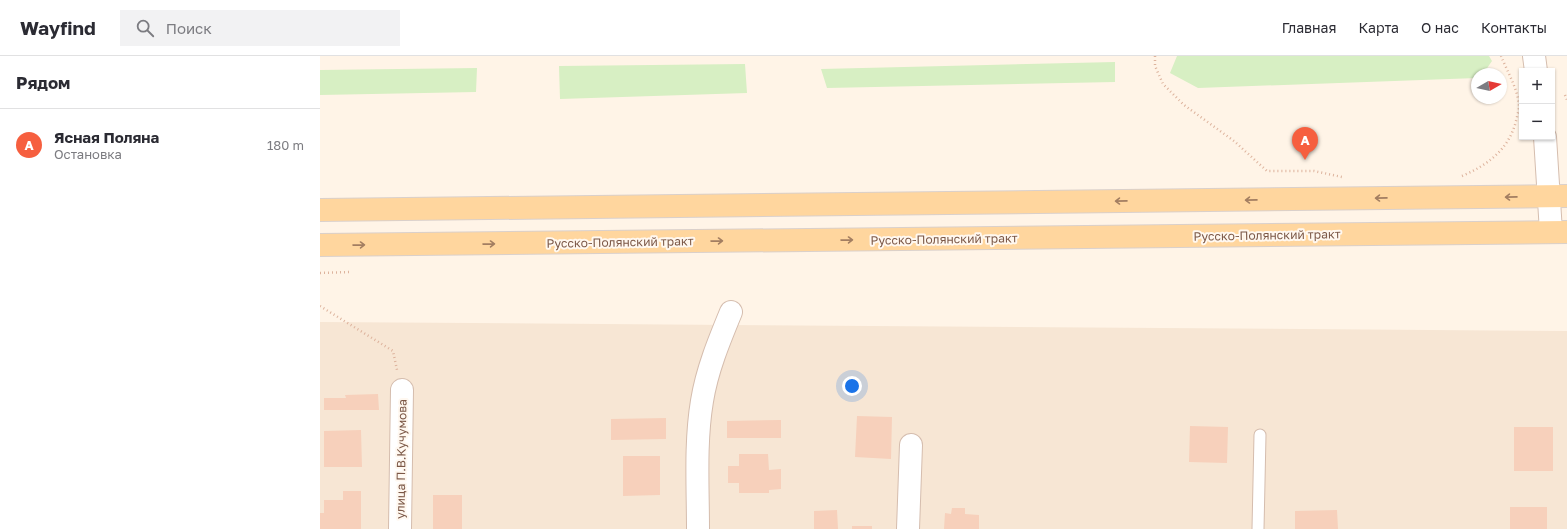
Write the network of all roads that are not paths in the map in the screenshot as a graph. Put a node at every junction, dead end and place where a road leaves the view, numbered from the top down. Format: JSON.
{"nodes":[{"id":1,"x":1534,"y":56,"type":"edge"},
{"id":2,"x":1536,"y":68,"type":"edge"},
{"id":3,"x":1546,"y":140,"type":"edge"},
{"id":4,"x":1558,"y":196,"type":"edge"},
{"id":5,"x":320,"y":210,"type":"edge"},
{"id":6,"x":1559,"y":232,"type":"edge"},
{"id":7,"x":320,"y":245,"type":"edge"},
{"id":8,"x":731,"y":312,"type":"dead end"},
{"id":9,"x":402,"y":390,"type":"road end"},
{"id":10,"x":1260,"y":435,"type":"dead end"},
{"id":11,"x":911,"y":445,"type":"dead end"},
{"id":12,"x":400,"y":529,"type":"edge"},
{"id":13,"x":698,"y":529,"type":"edge"},
{"id":14,"x":908,"y":529,"type":"edge"},
{"id":15,"x":1258,"y":529,"type":"edge"}],
"edges":[{"from":1,"to":2,"type":"street"},
{"from":3,"to":4,"type":"street"},
{"from":4,"to":5,"type":"main road","one_way":true},
{"from":4,"to":6,"type":"street"},
{"from":7,"to":6,"type":"main road","name":"Русско-Полянский тракт","one_way":true},
{"from":8,"to":13,"type":"street"},
{"from":9,"to":12,"type":"street","name":"улица П.В.Кучумова"},
{"from":10,"to":15,"type":"lane"},
{"from":11,"to":14,"type":"street"}]}
